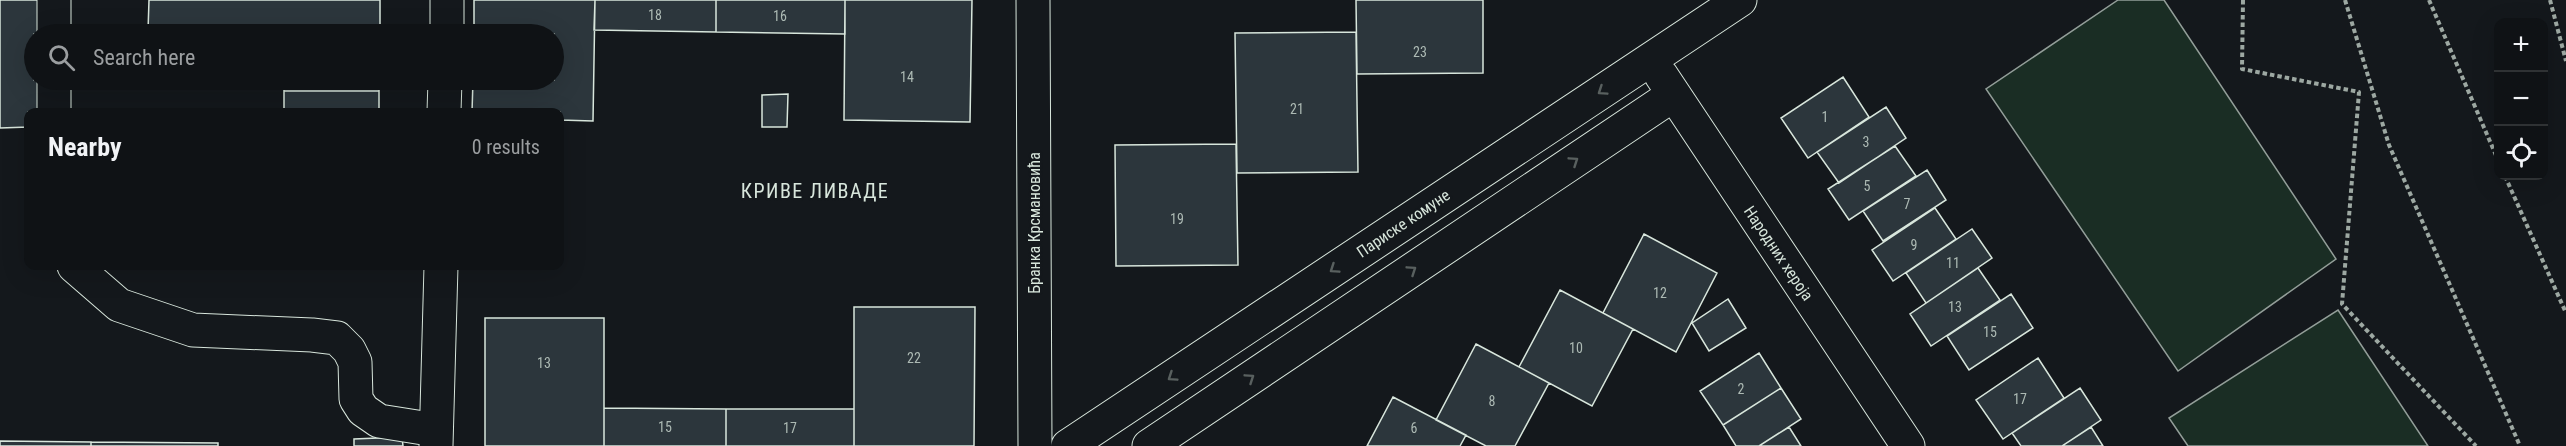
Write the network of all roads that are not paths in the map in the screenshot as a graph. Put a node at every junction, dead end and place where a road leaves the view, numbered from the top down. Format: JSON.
{"nodes":[{"id":1,"x":54,"y":0,"type":"edge"},
{"id":2,"x":447,"y":0,"type":"edge"},
{"id":3,"x":1033,"y":0,"type":"edge"},
{"id":4,"x":1740,"y":0,"type":"edge"},
{"id":5,"x":54,"y":24,"type":"edge"},
{"id":6,"x":447,"y":24,"type":"edge"},
{"id":7,"x":1650,"y":59,"type":"junction"},
{"id":8,"x":54,"y":90,"type":"edge"},
{"id":9,"x":445,"y":90,"type":"edge"},
{"id":10,"x":1673,"y":95,"type":"junction"},
{"id":11,"x":54,"y":108,"type":"edge"},
{"id":12,"x":444,"y":108,"type":"edge"},
{"id":13,"x":79,"y":270,"type":"edge"},
{"id":14,"x":441,"y":270,"type":"edge"},
{"id":15,"x":436,"y":438,"type":"edge"},
{"id":16,"x":1035,"y":446,"type":"edge"},
{"id":17,"x":1068,"y":446,"type":"edge"},
{"id":18,"x":1149,"y":446,"type":"edge"},
{"id":19,"x":1908,"y":446,"type":"edge"}],
"edges":[{"from":1,"to":5,"type":"street"},
{"from":2,"to":6,"type":"street"},
{"from":3,"to":16,"type":"street","name":"Бранка Крсмановића"},
{"from":4,"to":7,"type":"street","name":"Париске комуне"},
{"from":7,"to":10,"type":"street","name":"Народних хероја"},
{"from":7,"to":17,"type":"street","name":"Париске комуне","one_way":true},
{"from":8,"to":11,"type":"street"},
{"from":9,"to":12,"type":"street"},
{"from":18,"to":10,"type":"street","one_way":true},
{"from":10,"to":19,"type":"street","name":"Народних хероја"},
{"from":13,"to":15,"type":"street"},
{"from":14,"to":15,"type":"street"}]}
